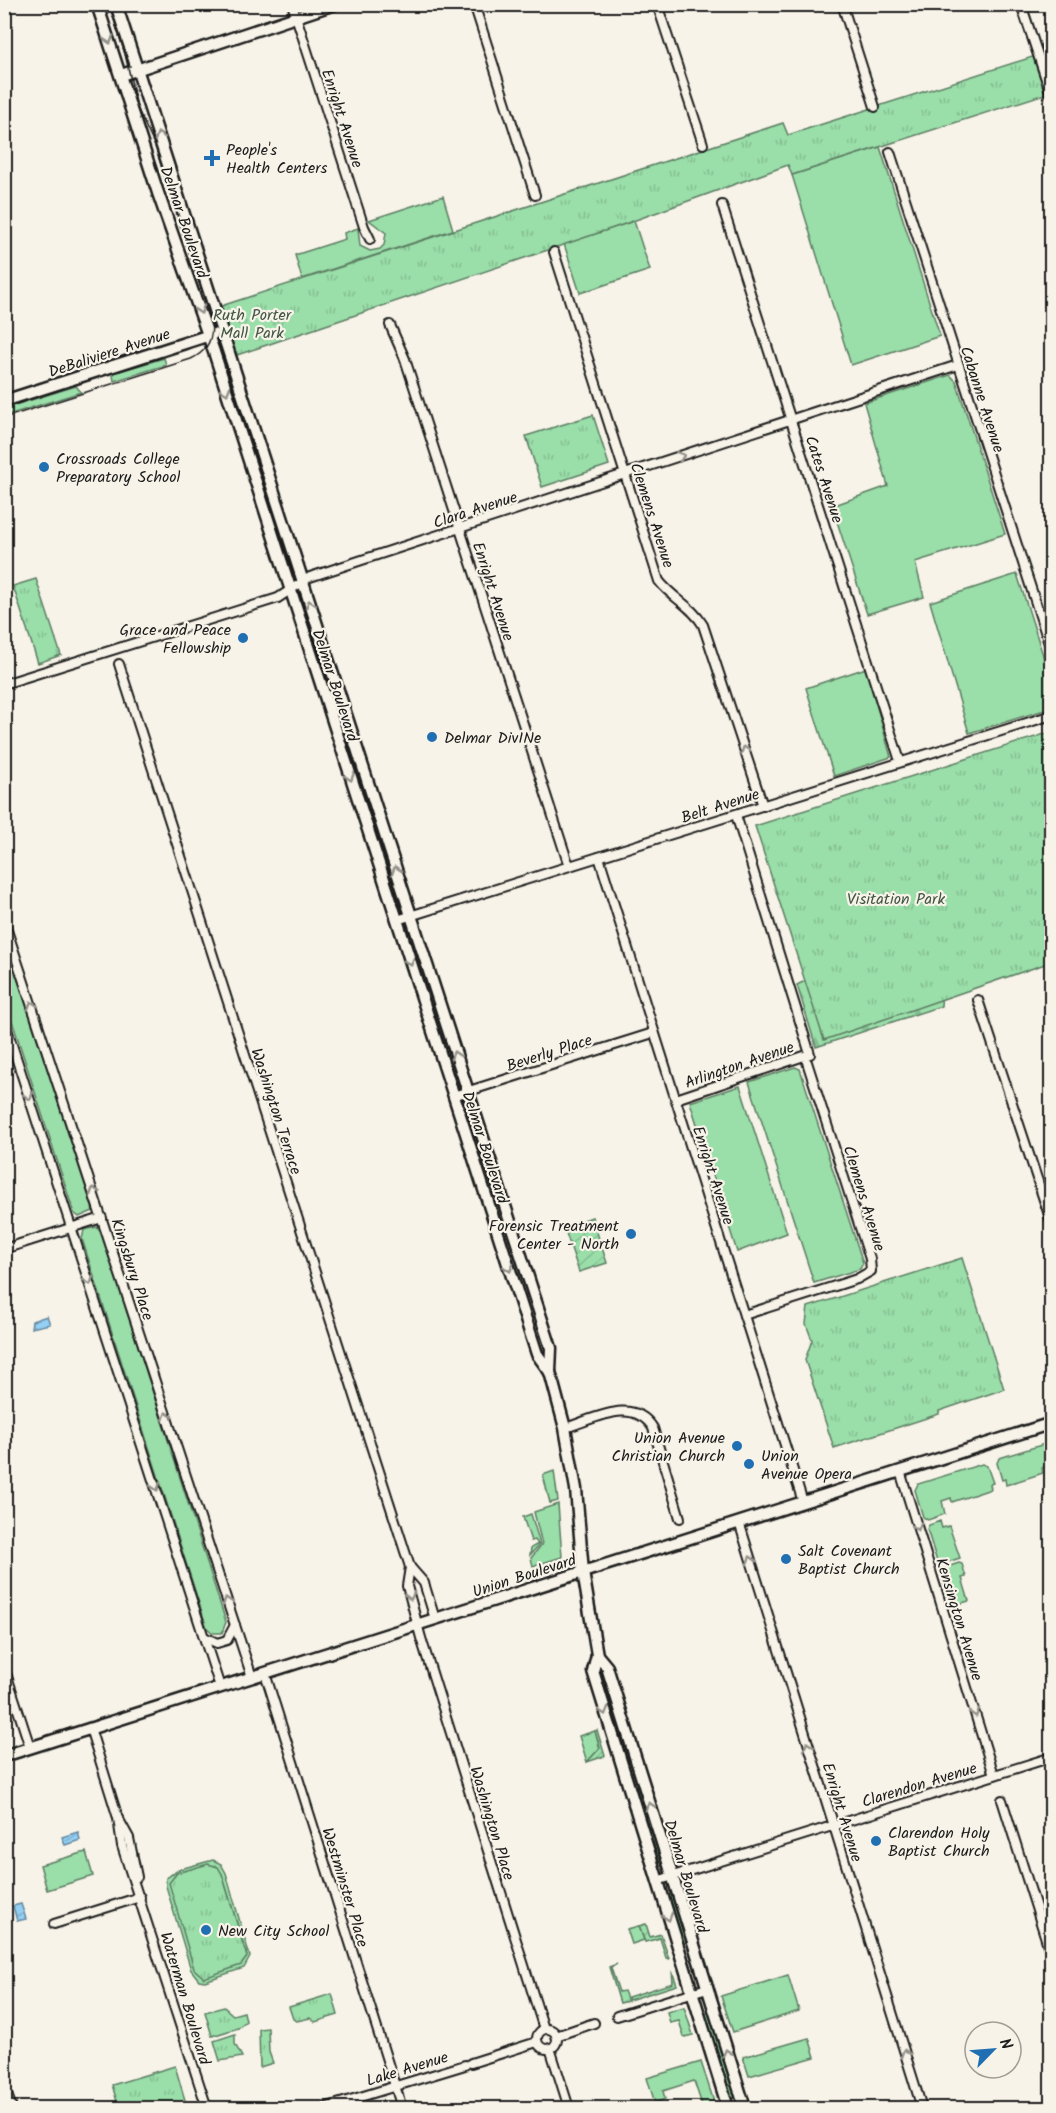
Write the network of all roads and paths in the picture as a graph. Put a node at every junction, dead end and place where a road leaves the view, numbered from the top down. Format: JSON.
{"nodes":[{"id":1,"x":97,"y":4,"type":"edge"},
{"id":2,"x":116,"y":4,"type":"edge"},
{"id":3,"x":292,"y":4,"type":"edge"},
{"id":4,"x":335,"y":4,"type":"edge"},
{"id":5,"x":474,"y":4,"type":"edge"},
{"id":6,"x":657,"y":4,"type":"edge"},
{"id":7,"x":842,"y":4,"type":"edge"},
{"id":8,"x":1021,"y":4,"type":"edge"},
{"id":9,"x":296,"y":17,"type":"junction"},
{"id":10,"x":138,"y":70,"type":"junction"},
{"id":11,"x":121,"y":75,"type":"junction"},
{"id":12,"x":1052,"y":97,"type":"edge"},
{"id":13,"x":875,"y":107,"type":"dead end"},
{"id":14,"x":703,"y":144,"type":"dead end"},
{"id":15,"x":890,"y":152,"type":"dead end"},
{"id":16,"x":535,"y":195,"type":"dead end"},
{"id":17,"x":723,"y":205,"type":"dead end"},
{"id":18,"x":370,"y":239,"type":"dead end"},
{"id":19,"x":554,"y":252,"type":"dead end"},
{"id":20,"x":390,"y":325,"type":"dead end"},
{"id":21,"x":222,"y":331,"type":"junction"},
{"id":22,"x":208,"y":336,"type":"junction"},
{"id":23,"x":958,"y":365,"type":"junction"},
{"id":24,"x":4,"y":401,"type":"edge"},
{"id":25,"x":792,"y":420,"type":"junction"},
{"id":26,"x":626,"y":474,"type":"junction"},
{"id":27,"x":281,"y":514,"type":"junction"},
{"id":28,"x":266,"y":518,"type":"junction"},
{"id":29,"x":460,"y":528,"type":"junction"},
{"id":30,"x":303,"y":582,"type":"junction"},
{"id":31,"x":290,"y":590,"type":"junction"},
{"id":32,"x":1052,"y":653,"type":"edge"},
{"id":33,"x":119,"y":664,"type":"dead end"},
{"id":34,"x":4,"y":684,"type":"edge"},
{"id":35,"x":1052,"y":715,"type":"edge"},
{"id":36,"x":900,"y":761,"type":"junction"},
{"id":37,"x":763,"y":806,"type":"junction"},
{"id":38,"x":736,"y":815,"type":"junction"},
{"id":39,"x":599,"y":857,"type":"junction"},
{"id":40,"x":569,"y":867,"type":"junction"},
{"id":41,"x":411,"y":915,"type":"junction"},
{"id":42,"x":397,"y":920,"type":"junction"},
{"id":43,"x":4,"y":921,"type":"edge"},
{"id":44,"x":978,"y":1000,"type":"dead end"},
{"id":45,"x":4,"y":1020,"type":"edge"},
{"id":46,"x":653,"y":1033,"type":"junction"},
{"id":47,"x":809,"y":1058,"type":"junction"},
{"id":48,"x":467,"y":1092,"type":"junction"},
{"id":49,"x":453,"y":1096,"type":"junction"},
{"id":50,"x":676,"y":1099,"type":"junction"},
{"id":51,"x":102,"y":1218,"type":"junction"},
{"id":52,"x":1052,"y":1224,"type":"edge"},
{"id":53,"x":72,"y":1227,"type":"junction"},
{"id":54,"x":4,"y":1249,"type":"edge"},
{"id":55,"x":744,"y":1316,"type":"junction"},
{"id":56,"x":550,"y":1372,"type":"junction"},
{"id":57,"x":1052,"y":1423,"type":"edge"},
{"id":58,"x":566,"y":1428,"type":"junction"},
{"id":59,"x":900,"y":1471,"type":"junction"},
{"id":60,"x":803,"y":1502,"type":"junction"},
{"id":61,"x":680,"y":1518,"type":"dead end"},
{"id":62,"x":739,"y":1522,"type":"junction"},
{"id":63,"x":410,"y":1567,"type":"junction"},
{"id":64,"x":583,"y":1572,"type":"junction"},
{"id":65,"x":435,"y":1619,"type":"junction"},
{"id":66,"x":235,"y":1625,"type":"junction"},
{"id":67,"x":418,"y":1625,"type":"junction"},
{"id":68,"x":204,"y":1637,"type":"junction"},
{"id":69,"x":597,"y":1655,"type":"junction"},
{"id":70,"x":4,"y":1667,"type":"edge"},
{"id":71,"x":265,"y":1673,"type":"junction"},
{"id":72,"x":252,"y":1677,"type":"junction"},
{"id":73,"x":220,"y":1687,"type":"junction"},
{"id":74,"x":90,"y":1728,"type":"junction"},
{"id":75,"x":30,"y":1747,"type":"junction"},
{"id":76,"x":4,"y":1755,"type":"edge"},
{"id":77,"x":1052,"y":1756,"type":"edge"},
{"id":78,"x":994,"y":1775,"type":"junction"},
{"id":79,"x":1002,"y":1800,"type":"dead end"},
{"id":80,"x":833,"y":1825,"type":"junction"},
{"id":81,"x":672,"y":1876,"type":"junction"},
{"id":82,"x":657,"y":1881,"type":"junction"},
{"id":83,"x":140,"y":1897,"type":"junction"},
{"id":84,"x":54,"y":1924,"type":"dead end"},
{"id":85,"x":1052,"y":1958,"type":"edge"},
{"id":86,"x":707,"y":1988,"type":"junction"},
{"id":87,"x":692,"y":1993,"type":"junction"},
{"id":88,"x":617,"y":2016,"type":"dead end"},
{"id":89,"x":594,"y":2024,"type":"dead end"},
{"id":90,"x":544,"y":2030,"type":"junction"},
{"id":91,"x":556,"y":2036,"type":"junction"},
{"id":92,"x":537,"y":2042,"type":"junction"},
{"id":93,"x":550,"y":2048,"type":"junction"},
{"id":94,"x":4,"y":2086,"type":"edge"},
{"id":95,"x":395,"y":2087,"type":"junction"},
{"id":96,"x":12,"y":2109,"type":"edge"},
{"id":97,"x":207,"y":2109,"type":"edge"},
{"id":98,"x":324,"y":2109,"type":"edge"},
{"id":99,"x":402,"y":2109,"type":"edge"},
{"id":100,"x":569,"y":2109,"type":"edge"},
{"id":101,"x":728,"y":2109,"type":"edge"},
{"id":102,"x":745,"y":2109,"type":"edge"},
{"id":103,"x":922,"y":2109,"type":"edge"}],
"edges":[{"from":1,"to":11,"type":"main road","name":"Delmar Boulevard","one_way":true},
{"from":2,"to":10,"type":"main road","name":"Delmar Boulevard"},
{"from":3,"to":9,"type":"street","name":"Enright Avenue"},
{"from":4,"to":9,"type":"main road"},
{"from":5,"to":16,"type":"street"},
{"from":6,"to":14,"type":"street"},
{"from":7,"to":13,"type":"street"},
{"from":8,"to":12,"type":"street"},
{"from":9,"to":10,"type":"main road"},
{"from":9,"to":18,"type":"street","name":"Enright Avenue"},
{"from":10,"to":11,"type":"main road"},
{"from":21,"to":10,"type":"main road","name":"Delmar Boulevard","one_way":true},
{"from":11,"to":22,"type":"main road","name":"Delmar Boulevard","one_way":true},
{"from":15,"to":23,"type":"street","name":"Cabanne Avenue"},
{"from":17,"to":25,"type":"street","name":"Cates Avenue"},
{"from":19,"to":26,"type":"street","name":"Clemens Avenue"},
{"from":20,"to":29,"type":"street","name":"Enright Avenue"},
{"from":21,"to":22,"type":"main road","name":"DeBaliviere Avenue"},
{"from":21,"to":27,"type":"main road","name":"Delmar Boulevard"},
{"from":22,"to":24,"type":"main road","name":"DeBaliviere Avenue"},
{"from":22,"to":28,"type":"main road","name":"Delmar Boulevard","one_way":true},
{"from":23,"to":25,"type":"street","name":"Clara Avenue"},
{"from":23,"to":32,"type":"street","name":"Cabanne Avenue"},
{"from":26,"to":25,"type":"street","name":"Clara Avenue","one_way":true},
{"from":25,"to":36,"type":"street","name":"Cates Avenue"},
{"from":26,"to":29,"type":"street","name":"Clara Avenue"},
{"from":37,"to":26,"type":"street","name":"Clemens Avenue","one_way":true},
{"from":27,"to":28,"type":"main road"},
{"from":27,"to":30,"type":"main road","name":"Delmar Boulevard"},
{"from":28,"to":31,"type":"main road","name":"Delmar Boulevard"},
{"from":29,"to":30,"type":"street","name":"Clara Avenue"},
{"from":29,"to":40,"type":"street","name":"Enright Avenue"},
{"from":30,"to":31,"type":"street","name":"Clara Avenue"},
{"from":41,"to":30,"type":"main road","name":"Delmar Boulevard","one_way":true},
{"from":31,"to":34,"type":"street","name":"Clara Avenue"},
{"from":31,"to":42,"type":"main road","name":"Delmar Boulevard","one_way":true},
{"from":33,"to":63,"type":"street","name":"Washington Terrace"},
{"from":35,"to":36,"type":"street","name":"Belt Avenue"},
{"from":36,"to":37,"type":"street","name":"Belt Avenue"},
{"from":37,"to":38,"type":"street","name":"Belt Avenue"},
{"from":38,"to":39,"type":"street","name":"Belt Avenue"},
{"from":38,"to":47,"type":"street"},
{"from":39,"to":40,"type":"street","name":"Belt Avenue"},
{"from":39,"to":46,"type":"street","name":"Enright Avenue"},
{"from":40,"to":41,"type":"street","name":"Belt Avenue"},
{"from":41,"to":42,"type":"street","name":"Belt Avenue"},
{"from":48,"to":41,"type":"main road","name":"Delmar Boulevard","one_way":true},
{"from":42,"to":49,"type":"main road","name":"Delmar Boulevard","one_way":true},
{"from":51,"to":43,"type":"street","name":"Kingsbury Place","one_way":true},
{"from":44,"to":52,"type":"street"},
{"from":45,"to":53,"type":"street","one_way":true},
{"from":46,"to":48,"type":"street","name":"Beverly Place"},
{"from":46,"to":50,"type":"street","name":"Enright Avenue"},
{"from":47,"to":50,"type":"street","name":"Arlington Avenue"},
{"from":47,"to":55,"type":"street","name":"Clemens Avenue"},
{"from":48,"to":49,"type":"street","name":"Beverly Place"},
{"from":48,"to":56,"type":"main road","name":"Delmar Boulevard"},
{"from":49,"to":56,"type":"main road","name":"Delmar Boulevard","one_way":true},
{"from":50,"to":55,"type":"street","name":"Enright Avenue"},
{"from":51,"to":53,"type":"street"},
{"from":66,"to":51,"type":"street","name":"Kingsbury Place","one_way":true},
{"from":53,"to":54,"type":"street"},
{"from":53,"to":68,"type":"street","one_way":true},
{"from":55,"to":60,"type":"street","name":"Enright Avenue"},
{"from":56,"to":58,"type":"main road","name":"Delmar Boulevard"},
{"from":57,"to":59,"type":"main road","name":"Union Boulevard"},
{"from":58,"to":61,"type":"street"},
{"from":58,"to":64,"type":"main road","name":"Delmar Boulevard"},
{"from":59,"to":60,"type":"main road","name":"Union Boulevard"},
{"from":59,"to":78,"type":"street","name":"Kensington Avenue","one_way":true},
{"from":60,"to":62,"type":"main road","name":"Union Boulevard"},
{"from":62,"to":64,"type":"main road","name":"Union Boulevard"},
{"from":80,"to":62,"type":"street","name":"Enright Avenue","one_way":true},
{"from":63,"to":65,"type":"street"},
{"from":63,"to":67,"type":"street","name":"Washington Place","one_way":true},
{"from":64,"to":65,"type":"main road","name":"Union Boulevard"},
{"from":64,"to":69,"type":"main road","name":"Delmar Boulevard"},
{"from":65,"to":67,"type":"main road","name":"Union Boulevard"},
{"from":66,"to":68,"type":"street"},
{"from":66,"to":72,"type":"street","name":"Kingsbury Place"},
{"from":67,"to":71,"type":"main road","name":"Union Boulevard"},
{"from":67,"to":90,"type":"street","name":"Washington Place"},
{"from":68,"to":73,"type":"street"},
{"from":81,"to":69,"type":"main road","name":"Delmar Boulevard","one_way":true},
{"from":69,"to":82,"type":"main road","name":"Delmar Boulevard","one_way":true},
{"from":70,"to":75,"type":"street"},
{"from":71,"to":72,"type":"main road","name":"Union Boulevard"},
{"from":71,"to":95,"type":"street","name":"Westminster Place"},
{"from":72,"to":73,"type":"main road","name":"Union Boulevard"},
{"from":73,"to":74,"type":"main road","name":"Union Boulevard"},
{"from":74,"to":75,"type":"main road","name":"Union Boulevard"},
{"from":74,"to":83,"type":"street","name":"Waterman Boulevard"},
{"from":75,"to":76,"type":"main road","name":"Union Boulevard"},
{"from":77,"to":78,"type":"street","name":"Clarendon Avenue"},
{"from":78,"to":80,"type":"street","name":"Clarendon Avenue"},
{"from":79,"to":85,"type":"street"},
{"from":80,"to":81,"type":"street","name":"Clarendon Avenue"},
{"from":103,"to":80,"type":"street","name":"Enright Avenue","one_way":true},
{"from":81,"to":82,"type":"street","name":"Clarendon Avenue"},
{"from":81,"to":86,"type":"main road","name":"Delmar Boulevard"},
{"from":82,"to":87,"type":"main road","name":"Delmar Boulevard","one_way":true},
{"from":83,"to":84,"type":"street"},
{"from":83,"to":97,"type":"street","name":"Waterman Boulevard"},
{"from":86,"to":87,"type":"street"},
{"from":102,"to":86,"type":"main road","name":"Delmar Boulevard","one_way":true},
{"from":87,"to":88,"type":"street"},
{"from":87,"to":101,"type":"main road","name":"Delmar Boulevard"},
{"from":89,"to":91,"type":"street"},
{"from":90,"to":91,"type":"street"},
{"from":90,"to":92,"type":"street"},
{"from":91,"to":93,"type":"street"},
{"from":92,"to":93,"type":"street"},
{"from":92,"to":95,"type":"street","name":"Lake Avenue"},
{"from":93,"to":100,"type":"street"},
{"from":94,"to":96,"type":"street"},
{"from":95,"to":98,"type":"street","name":"Lake Avenue"},
{"from":95,"to":99,"type":"street","name":"Westminster Place"}]}
